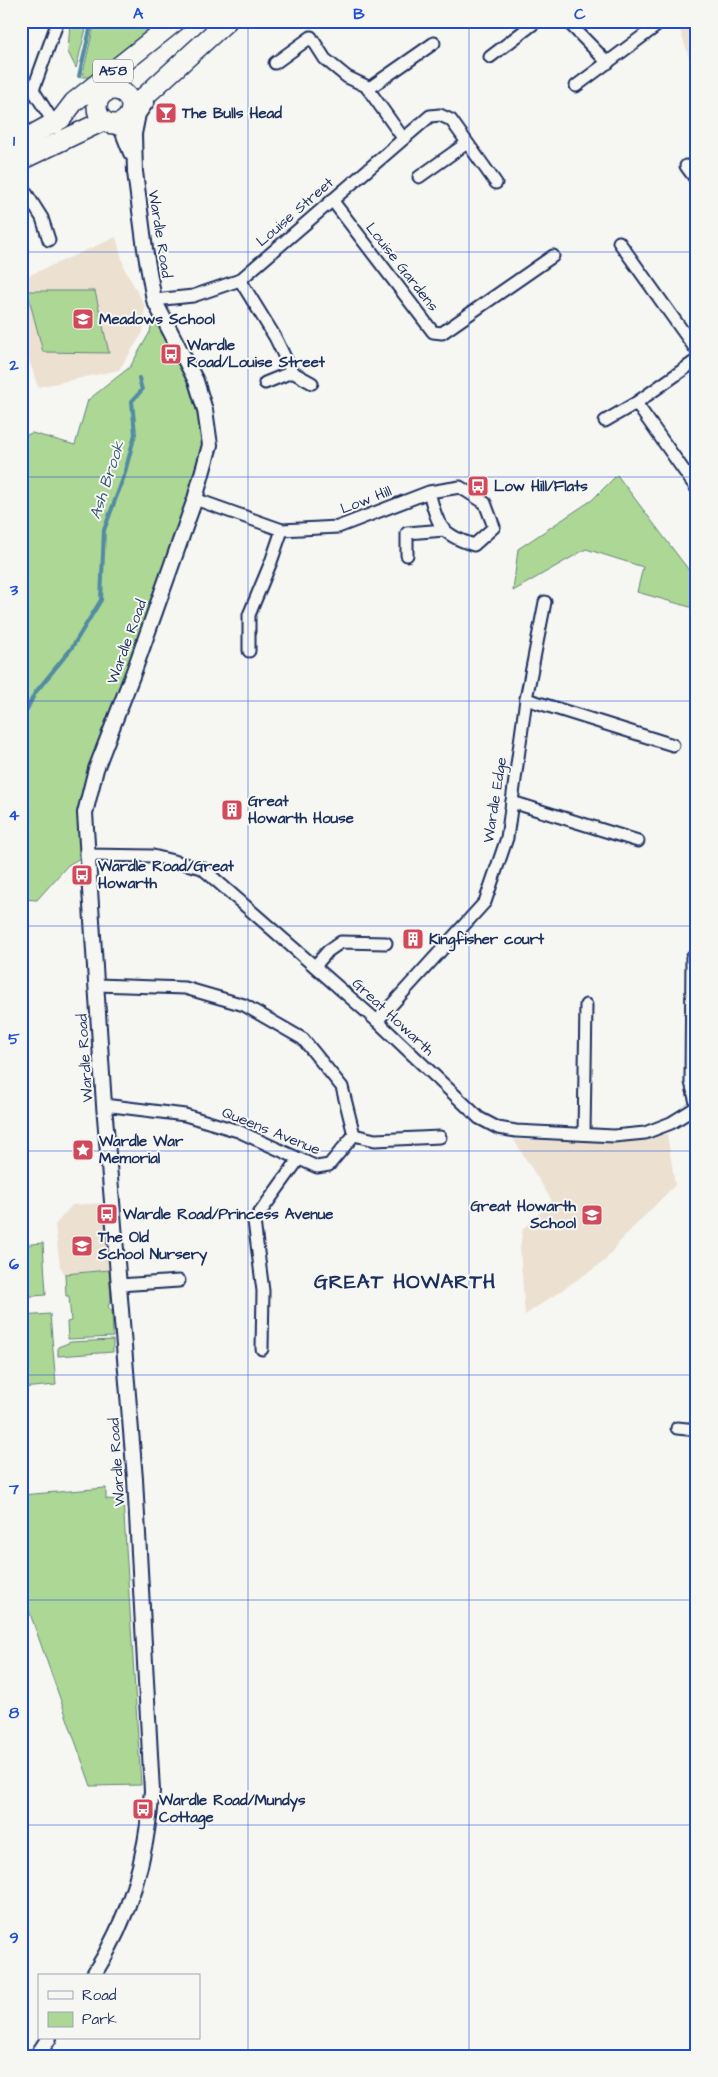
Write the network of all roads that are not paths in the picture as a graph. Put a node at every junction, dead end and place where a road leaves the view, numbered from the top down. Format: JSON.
{"nodes":[{"id":1,"x":58,"y":21,"type":"edge"},
{"id":2,"x":176,"y":21,"type":"edge"},
{"id":3,"x":190,"y":21,"type":"edge"},
{"id":4,"x":226,"y":21,"type":"edge"},
{"id":5,"x":537,"y":21,"type":"edge"},
{"id":6,"x":567,"y":21,"type":"edge"},
{"id":7,"x":663,"y":21,"type":"edge"},
{"id":8,"x":434,"y":43,"type":"dead end"},
{"id":9,"x":490,"y":57,"type":"dead end"},
{"id":10,"x":275,"y":63,"type":"dead end"},
{"id":11,"x":608,"y":63,"type":"junction"},
{"id":12,"x":165,"y":78,"type":"junction"},
{"id":13,"x":21,"y":81,"type":"edge"},
{"id":14,"x":576,"y":86,"type":"dead end"},
{"id":15,"x":368,"y":89,"type":"junction"},
{"id":16,"x":34,"y":90,"type":"junction"},
{"id":17,"x":113,"y":90,"type":"junction"},
{"id":18,"x":118,"y":118,"type":"junction"},
{"id":19,"x":57,"y":121,"type":"junction"},
{"id":20,"x":403,"y":138,"type":"junction"},
{"id":21,"x":64,"y":139,"type":"junction"},
{"id":22,"x":21,"y":142,"type":"edge"},
{"id":23,"x":467,"y":143,"type":"junction"},
{"id":24,"x":21,"y":160,"type":"edge"},
{"id":25,"x":134,"y":161,"type":"junction"},
{"id":26,"x":686,"y":166,"type":"dead end"},
{"id":27,"x":418,"y":177,"type":"dead end"},
{"id":28,"x":496,"y":182,"type":"dead end"},
{"id":29,"x":697,"y":182,"type":"edge"},
{"id":30,"x":21,"y":185,"type":"edge"},
{"id":31,"x":332,"y":200,"type":"junction"},
{"id":32,"x":49,"y":240,"type":"dead end"},
{"id":33,"x":619,"y":242,"type":"dead end"},
{"id":34,"x":553,"y":256,"type":"dead end"},
{"id":35,"x":240,"y":280,"type":"junction"},
{"id":36,"x":154,"y":300,"type":"junction"},
{"id":37,"x":697,"y":350,"type":"edge"},
{"id":38,"x":697,"y":360,"type":"edge"},
{"id":39,"x":292,"y":372,"type":"junction"},
{"id":40,"x":265,"y":382,"type":"dead end"},
{"id":41,"x":312,"y":384,"type":"dead end"},
{"id":42,"x":636,"y":403,"type":"junction"},
{"id":43,"x":605,"y":421,"type":"dead end"},
{"id":44,"x":697,"y":489,"type":"edge"},
{"id":45,"x":429,"y":492,"type":"junction"},
{"id":46,"x":195,"y":499,"type":"junction"},
{"id":47,"x":282,"y":530,"type":"junction"},
{"id":48,"x":445,"y":530,"type":"junction"},
{"id":49,"x":407,"y":555,"type":"dead end"},
{"id":50,"x":545,"y":602,"type":"dead end"},
{"id":51,"x":249,"y":651,"type":"dead end"},
{"id":52,"x":526,"y":698,"type":"junction"},
{"id":53,"x":673,"y":745,"type":"dead end"},
{"id":54,"x":512,"y":802,"type":"junction"},
{"id":55,"x":638,"y":841,"type":"dead end"},
{"id":56,"x":86,"y":855,"type":"junction"},
{"id":57,"x":386,"y":943,"type":"dead end"},
{"id":58,"x":692,"y":957,"type":"dead end"},
{"id":59,"x":315,"y":966,"type":"junction"},
{"id":60,"x":97,"y":985,"type":"junction"},
{"id":61,"x":586,"y":1005,"type":"dead end"},
{"id":62,"x":377,"y":1021,"type":"junction"},
{"id":63,"x":104,"y":1105,"type":"junction"},
{"id":64,"x":697,"y":1107,"type":"edge"},
{"id":65,"x":584,"y":1134,"type":"junction"},
{"id":66,"x":354,"y":1135,"type":"junction"},
{"id":67,"x":440,"y":1137,"type":"dead end"},
{"id":68,"x":298,"y":1160,"type":"junction"},
{"id":69,"x":179,"y":1281,"type":"dead end"},
{"id":70,"x":119,"y":1285,"type":"junction"},
{"id":71,"x":262,"y":1349,"type":"dead end"},
{"id":72,"x":677,"y":1428,"type":"dead end"},
{"id":73,"x":697,"y":1430,"type":"edge"},
{"id":74,"x":94,"y":1974,"type":"edge"},
{"id":75,"x":48,"y":2040,"type":"edge"},
{"id":76,"x":37,"y":2056,"type":"edge"}],
"edges":[{"from":1,"to":16,"type":"street"},
{"from":2,"to":19,"type":"highway","number":"A58"},
{"from":3,"to":17,"type":"highway","number":"A58"},
{"from":4,"to":12,"type":"highway","number":"A58"},
{"from":5,"to":9,"type":"street"},
{"from":6,"to":11,"type":"street"},
{"from":7,"to":11,"type":"street"},
{"from":8,"to":15,"type":"street"},
{"from":10,"to":15,"type":"street"},
{"from":11,"to":14,"type":"street"},
{"from":12,"to":18,"type":"highway","number":"A58"},
{"from":12,"to":18,"type":"street","name":"Wardle Road"},
{"from":13,"to":16,"type":"street"},
{"from":15,"to":20,"type":"street"},
{"from":16,"to":19,"type":"street"},
{"from":17,"to":18,"type":"highway"},
{"from":17,"to":18,"type":"highway"},
{"from":18,"to":19,"type":"highway","number":"A58"},
{"from":18,"to":21,"type":"highway","number":"A58"},
{"from":18,"to":25,"type":"street","name":"Wardle Road"},
{"from":18,"to":25,"type":"street","name":"Wardle Road"},
{"from":19,"to":21,"type":"street"},
{"from":19,"to":22,"type":"highway","number":"A58"},
{"from":20,"to":23,"type":"street","name":"Louise Street"},
{"from":20,"to":31,"type":"street","name":"Louise Street"},
{"from":21,"to":24,"type":"highway","number":"A58"},
{"from":23,"to":27,"type":"street"},
{"from":23,"to":28,"type":"street"},
{"from":25,"to":36,"type":"street","name":"Wardle Road"},
{"from":26,"to":29,"type":"street"},
{"from":30,"to":32,"type":"street"},
{"from":31,"to":34,"type":"street","name":"Louise Gardens"},
{"from":31,"to":35,"type":"street","name":"Louise Street"},
{"from":33,"to":37,"type":"street"},
{"from":35,"to":36,"type":"street","name":"Louise Street"},
{"from":35,"to":39,"type":"street"},
{"from":36,"to":46,"type":"street","name":"Wardle Road"},
{"from":38,"to":42,"type":"street"},
{"from":39,"to":40,"type":"street"},
{"from":39,"to":41,"type":"street"},
{"from":42,"to":43,"type":"street"},
{"from":42,"to":44,"type":"street"},
{"from":45,"to":47,"type":"street","name":"Low Hill"},
{"from":45,"to":48,"type":"street"},
{"from":45,"to":48,"type":"street","name":"Low Hill"},
{"from":46,"to":47,"type":"street","name":"Low Hill"},
{"from":46,"to":56,"type":"street","name":"Wardle Road"},
{"from":47,"to":51,"type":"street"},
{"from":48,"to":49,"type":"street"},
{"from":50,"to":52,"type":"street","name":"Wardle Edge"},
{"from":52,"to":53,"type":"street"},
{"from":52,"to":54,"type":"street","name":"Wardle Edge"},
{"from":54,"to":55,"type":"street"},
{"from":54,"to":62,"type":"street","name":"Wardle Edge"},
{"from":56,"to":59,"type":"street","name":"Great Howarth"},
{"from":56,"to":60,"type":"street","name":"Wardle Road"},
{"from":57,"to":59,"type":"street"},
{"from":58,"to":64,"type":"street"},
{"from":59,"to":62,"type":"street","name":"Great Howarth"},
{"from":60,"to":63,"type":"street","name":"Wardle Road"},
{"from":60,"to":66,"type":"street"},
{"from":61,"to":65,"type":"street"},
{"from":62,"to":65,"type":"street","name":"Great Howarth"},
{"from":63,"to":68,"type":"street","name":"Queens Avenue"},
{"from":63,"to":70,"type":"street","name":"Wardle Road"},
{"from":64,"to":65,"type":"street","name":"Great Howarth"},
{"from":66,"to":67,"type":"street"},
{"from":66,"to":68,"type":"street","name":"Queens Avenue"},
{"from":68,"to":71,"type":"street"},
{"from":69,"to":70,"type":"street"},
{"from":70,"to":74,"type":"street","name":"Wardle Road"},
{"from":72,"to":73,"type":"street"},
{"from":75,"to":76,"type":"street"}]}
